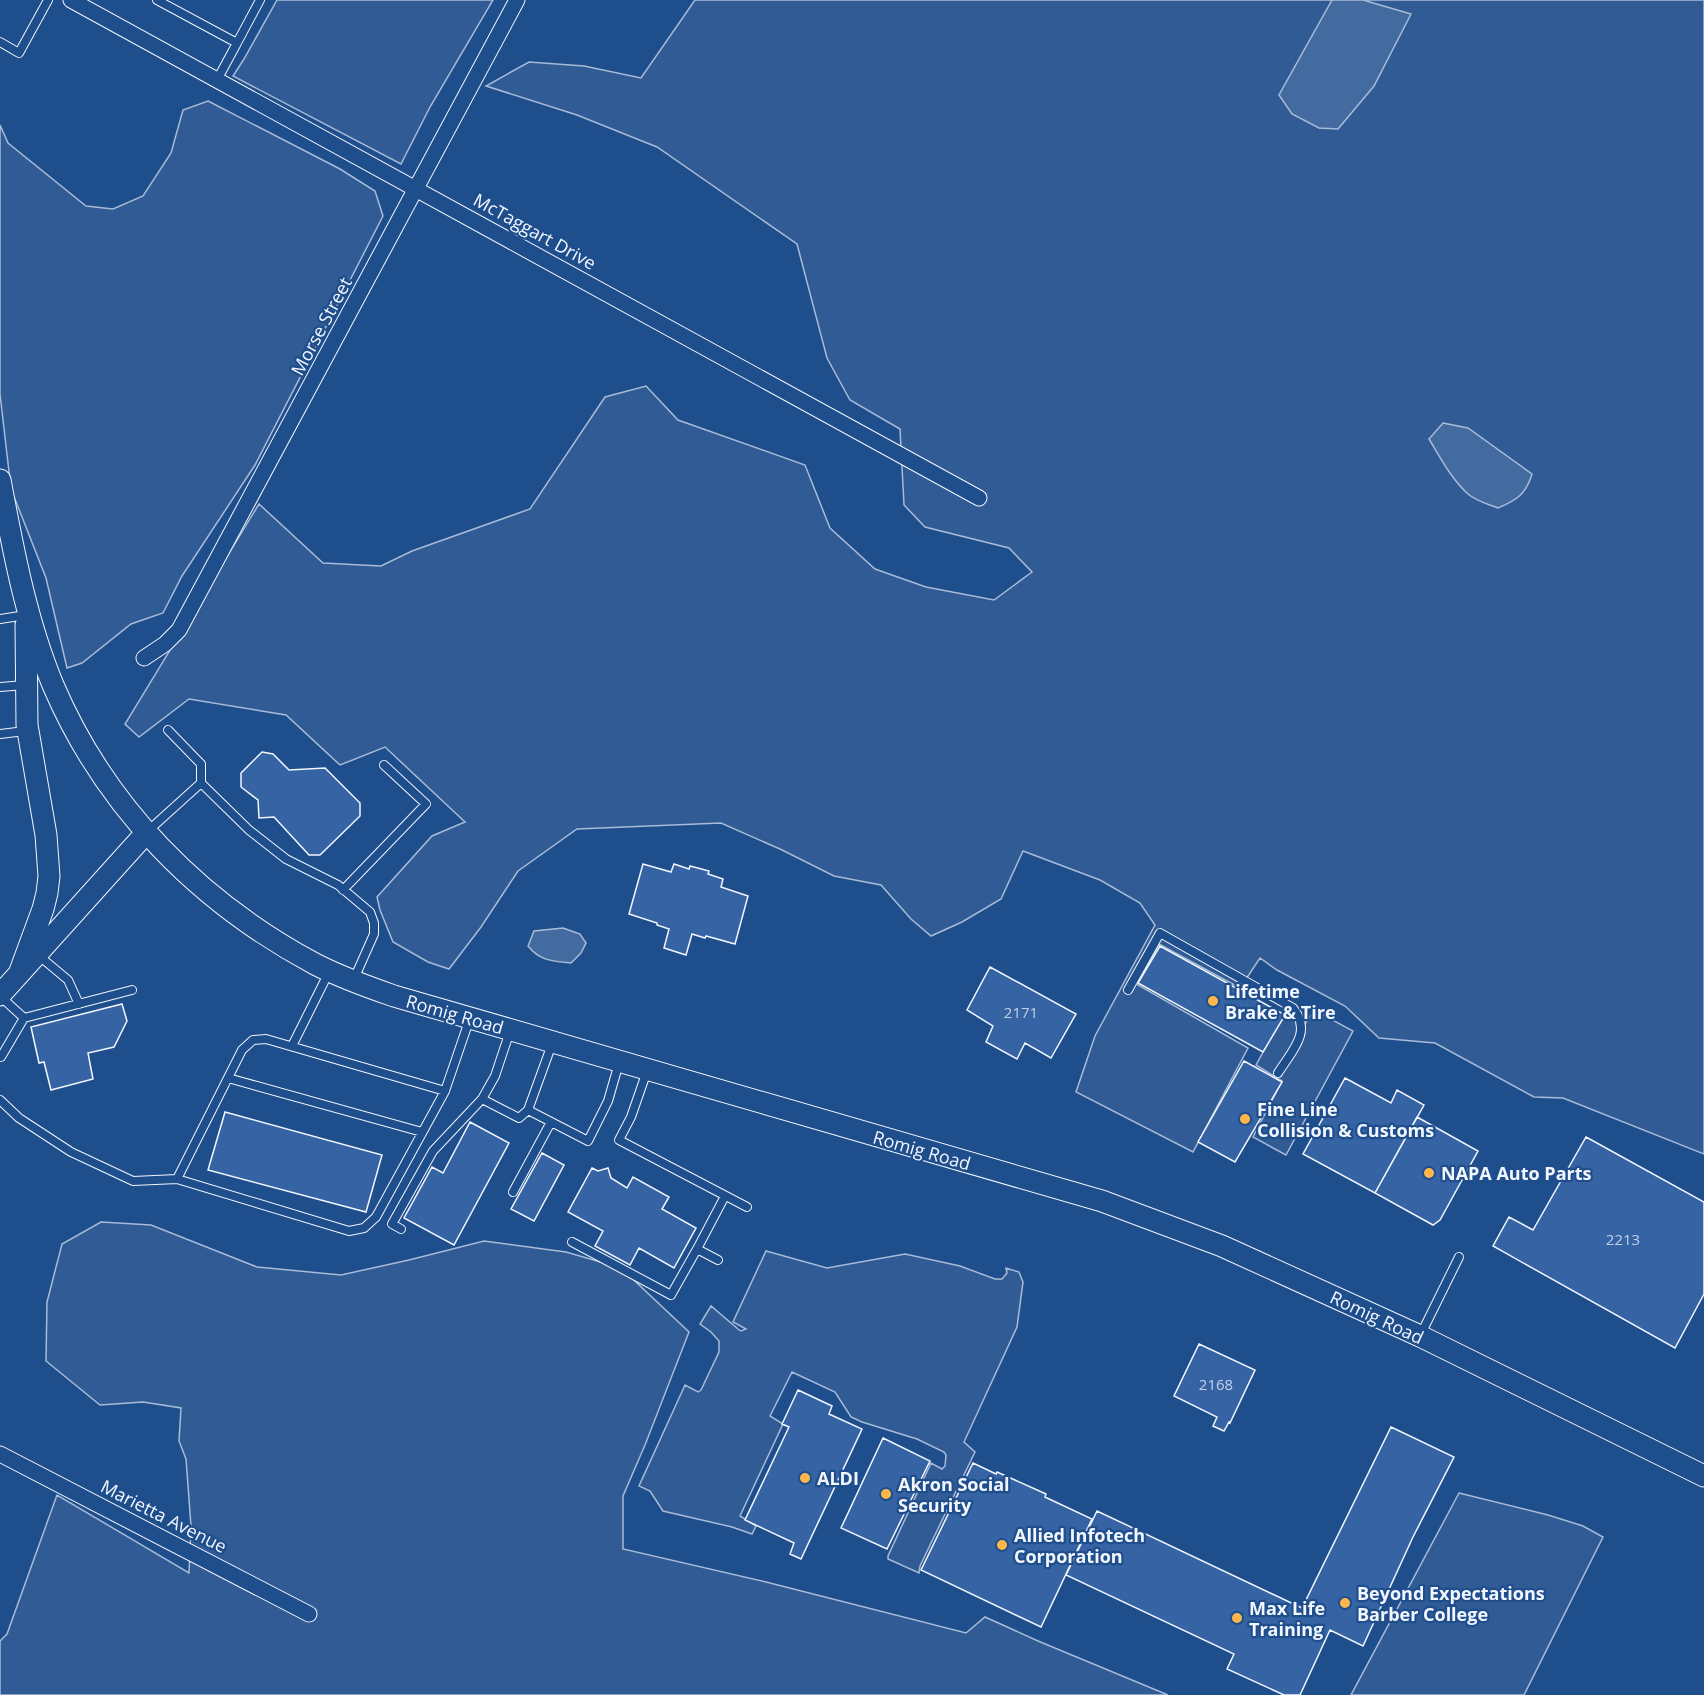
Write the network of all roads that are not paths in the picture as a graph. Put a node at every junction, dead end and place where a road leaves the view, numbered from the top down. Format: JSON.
{"nodes":[{"id":1,"x":48,"y":0,"type":"edge"},
{"id":2,"x":71,"y":0,"type":"edge"},
{"id":3,"x":157,"y":0,"type":"edge"},
{"id":4,"x":260,"y":0,"type":"edge"},
{"id":5,"x":517,"y":0,"type":"edge"},
{"id":6,"x":0,"y":42,"type":"edge"},
{"id":7,"x":237,"y":43,"type":"junction"},
{"id":8,"x":217,"y":80,"type":"junction"},
{"id":9,"x":416,"y":188,"type":"junction"},
{"id":10,"x":0,"y":480,"type":"edge"},
{"id":11,"x":979,"y":498,"type":"dead end"},
{"id":12,"x":26,"y":611,"type":"junction"},
{"id":13,"x":0,"y":619,"type":"edge"},
{"id":14,"x":144,"y":658,"type":"dead end"},
{"id":15,"x":26,"y":685,"type":"junction"},
{"id":16,"x":0,"y":687,"type":"edge"},
{"id":17,"x":28,"y":730,"type":"junction"},
{"id":18,"x":168,"y":730,"type":"dead end"},
{"id":19,"x":0,"y":735,"type":"edge"},
{"id":20,"x":384,"y":765,"type":"dead end"},
{"id":21,"x":201,"y":783,"type":"junction"},
{"id":22,"x":146,"y":833,"type":"junction"},
{"id":23,"x":343,"y":890,"type":"junction"},
{"id":24,"x":37,"y":954,"type":"junction"},
{"id":25,"x":330,"y":971,"type":"junction"},
{"id":26,"x":19,"y":974,"type":"junction"},
{"id":27,"x":353,"y":981,"type":"junction"},
{"id":28,"x":132,"y":990,"type":"dead end"},
{"id":29,"x":1128,"y":990,"type":"dead end"},
{"id":30,"x":0,"y":996,"type":"edge"},
{"id":31,"x":79,"y":1004,"type":"junction"},
{"id":32,"x":24,"y":1018,"type":"junction"},
{"id":33,"x":470,"y":1018,"type":"junction"},
{"id":34,"x":511,"y":1029,"type":"junction"},
{"id":35,"x":553,"y":1042,"type":"junction"},
{"id":36,"x":292,"y":1046,"type":"junction"},
{"id":37,"x":0,"y":1056,"type":"edge"},
{"id":38,"x":619,"y":1061,"type":"junction"},
{"id":39,"x":648,"y":1069,"type":"junction"},
{"id":40,"x":1278,"y":1073,"type":"dead end"},
{"id":41,"x":228,"y":1078,"type":"junction"},
{"id":42,"x":445,"y":1091,"type":"junction"},
{"id":43,"x":482,"y":1099,"type":"junction"},
{"id":44,"x":0,"y":1100,"type":"edge"},
{"id":45,"x":528,"y":1110,"type":"junction"},
{"id":46,"x":551,"y":1122,"type":"junction"},
{"id":47,"x":422,"y":1132,"type":"junction"},
{"id":48,"x":177,"y":1179,"type":"junction"},
{"id":49,"x":513,"y":1192,"type":"dead end"},
{"id":50,"x":725,"y":1196,"type":"junction"},
{"id":51,"x":747,"y":1207,"type":"dead end"},
{"id":52,"x":401,"y":1229,"type":"dead end"},
{"id":53,"x":572,"y":1242,"type":"dead end"},
{"id":54,"x":697,"y":1249,"type":"junction"},
{"id":55,"x":1459,"y":1257,"type":"dead end"},
{"id":56,"x":717,"y":1260,"type":"dead end"},
{"id":57,"x":1420,"y":1336,"type":"junction"},
{"id":58,"x":0,"y":1454,"type":"edge"},
{"id":59,"x":1704,"y":1476,"type":"edge"},
{"id":60,"x":309,"y":1614,"type":"dead end"}],
"edges":[{"from":1,"to":6,"type":"lane"},
{"from":2,"to":8,"type":"street","name":"McTaggart Drive"},
{"from":3,"to":7,"type":"lane"},
{"from":4,"to":7,"type":"lane"},
{"from":5,"to":9,"type":"street","name":"Morse Street"},
{"from":7,"to":8,"type":"lane"},
{"from":8,"to":9,"type":"street","name":"McTaggart Drive"},
{"from":9,"to":11,"type":"street","name":"McTaggart Drive"},
{"from":9,"to":14,"type":"street","name":"Morse Street"},
{"from":10,"to":12,"type":"street"},
{"from":12,"to":13,"type":"lane"},
{"from":12,"to":15,"type":"street"},
{"from":12,"to":22,"type":"street","name":"Romig Road"},
{"from":15,"to":16,"type":"lane"},
{"from":15,"to":17,"type":"street"},
{"from":17,"to":19,"type":"lane"},
{"from":17,"to":26,"type":"street"},
{"from":18,"to":21,"type":"lane"},
{"from":20,"to":23,"type":"lane"},
{"from":21,"to":22,"type":"lane"},
{"from":21,"to":23,"type":"lane"},
{"from":22,"to":24,"type":"street"},
{"from":22,"to":25,"type":"street","name":"Romig Road"},
{"from":23,"to":27,"type":"lane"},
{"from":24,"to":26,"type":"street"},
{"from":24,"to":31,"type":"lane"},
{"from":25,"to":27,"type":"street","name":"Romig Road"},
{"from":25,"to":36,"type":"lane"},
{"from":26,"to":30,"type":"street"},
{"from":27,"to":33,"type":"street","name":"Romig Road"},
{"from":28,"to":31,"type":"lane"},
{"from":29,"to":40,"type":"lane"},
{"from":30,"to":32,"type":"lane"},
{"from":31,"to":32,"type":"lane"},
{"from":32,"to":37,"type":"lane"},
{"from":33,"to":34,"type":"street","name":"Romig Road"},
{"from":33,"to":42,"type":"lane"},
{"from":34,"to":35,"type":"street","name":"Romig Road"},
{"from":34,"to":43,"type":"lane"},
{"from":35,"to":38,"type":"street","name":"Romig Road"},
{"from":35,"to":45,"type":"lane"},
{"from":36,"to":41,"type":"lane"},
{"from":36,"to":42,"type":"lane"},
{"from":38,"to":39,"type":"street","name":"Romig Road"},
{"from":38,"to":46,"type":"lane"},
{"from":39,"to":50,"type":"lane"},
{"from":39,"to":57,"type":"street","name":"Romig Road"},
{"from":41,"to":47,"type":"lane"},
{"from":41,"to":48,"type":"lane"},
{"from":42,"to":47,"type":"lane"},
{"from":43,"to":45,"type":"lane"},
{"from":43,"to":52,"type":"lane"},
{"from":44,"to":48,"type":"lane"},
{"from":45,"to":46,"type":"lane"},
{"from":46,"to":49,"type":"lane"},
{"from":47,"to":48,"type":"lane"},
{"from":50,"to":51,"type":"lane"},
{"from":50,"to":54,"type":"lane"},
{"from":53,"to":54,"type":"lane"},
{"from":54,"to":56,"type":"lane"},
{"from":55,"to":57,"type":"lane"},
{"from":57,"to":59,"type":"street","name":"Romig Road"},
{"from":58,"to":60,"type":"street","name":"Marietta Avenue"}]}
